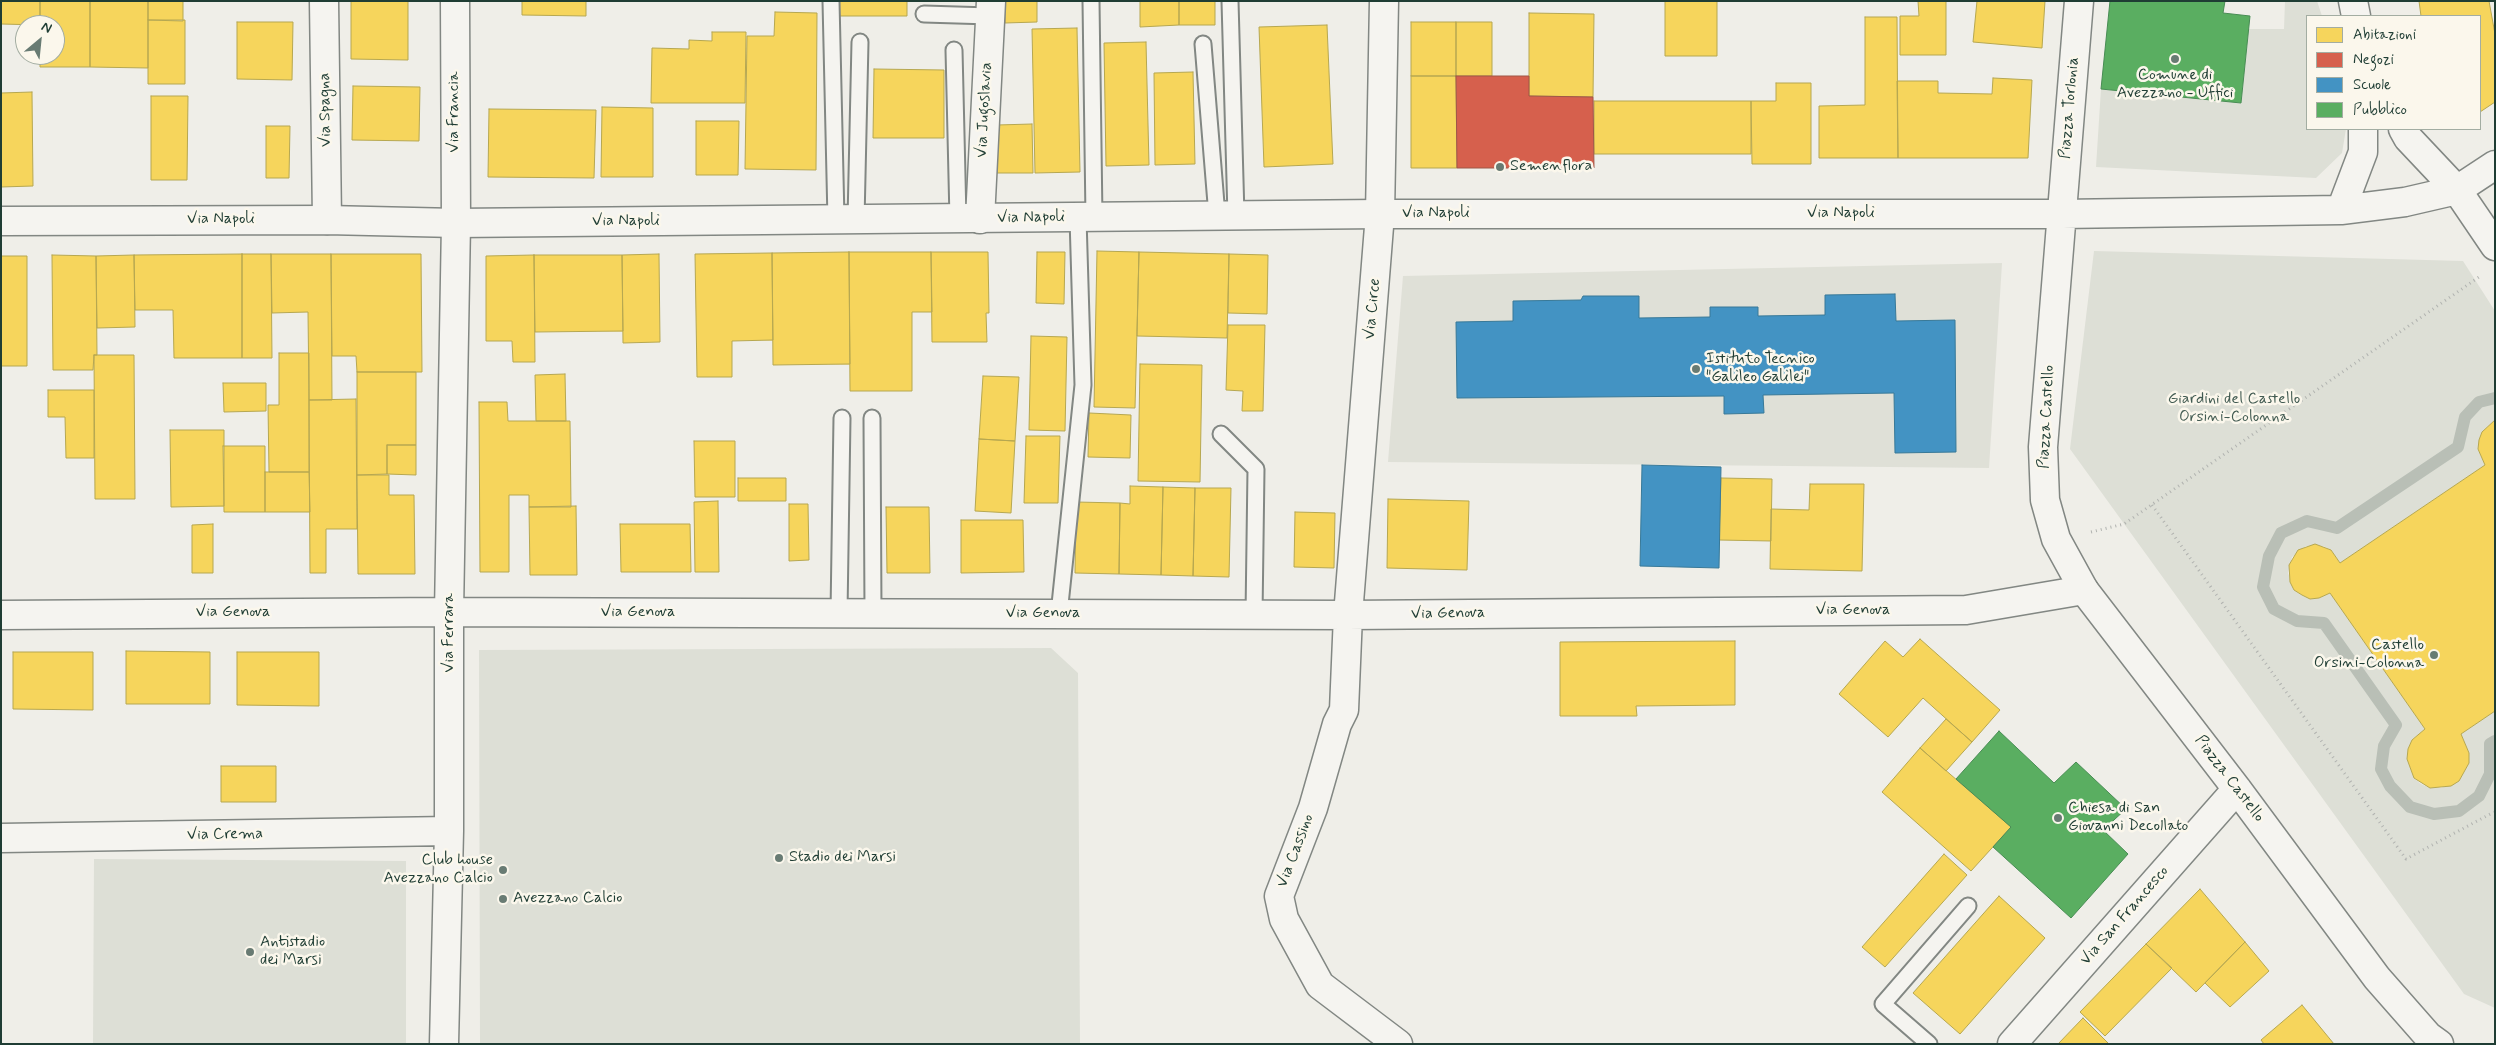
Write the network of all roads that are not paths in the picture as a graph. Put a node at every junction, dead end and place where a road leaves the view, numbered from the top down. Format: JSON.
{"nodes":[{"id":1,"x":324,"y":1,"type":"edge"},
{"id":2,"x":455,"y":1,"type":"edge"},
{"id":3,"x":831,"y":1,"type":"edge"},
{"id":4,"x":1091,"y":1,"type":"edge"},
{"id":5,"x":1230,"y":1,"type":"edge"},
{"id":6,"x":1384,"y":1,"type":"edge"},
{"id":7,"x":2079,"y":1,"type":"edge"},
{"id":8,"x":2353,"y":1,"type":"edge"},
{"id":9,"x":991,"y":8,"type":"edge"},
{"id":10,"x":924,"y":14,"type":"dead end"},
{"id":11,"x":2356,"y":15,"type":"edge"},
{"id":12,"x":860,"y":42,"type":"dead end"},
{"id":13,"x":1203,"y":44,"type":"dead end"},
{"id":14,"x":954,"y":50,"type":"dead end"},
{"id":15,"x":2363,"y":130,"type":"edge"},
{"id":16,"x":2404,"y":130,"type":"edge"},
{"id":17,"x":2495,"y":165,"type":"edge"},
{"id":18,"x":2457,"y":190,"type":"junction"},
{"id":19,"x":2341,"y":210,"type":"junction"},
{"id":20,"x":1380,"y":214,"type":"junction"},
{"id":21,"x":2061,"y":214,"type":"junction"},
{"id":22,"x":1226,"y":216,"type":"junction"},
{"id":23,"x":1086,"y":218,"type":"junction"},
{"id":24,"x":969,"y":219,"type":"junction"},
{"id":25,"x":327,"y":220,"type":"junction"},
{"id":26,"x":846,"y":220,"type":"junction"},
{"id":27,"x":1,"y":221,"type":"edge"},
{"id":28,"x":456,"y":223,"type":"junction"},
{"id":29,"x":2494,"y":245,"type":"edge"},
{"id":30,"x":842,"y":418,"type":"dead end"},
{"id":31,"x":872,"y":418,"type":"dead end"},
{"id":32,"x":1221,"y":434,"type":"dead end"},
{"id":33,"x":2084,"y":590,"type":"junction"},
{"id":34,"x":449,"y":612,"type":"junction"},
{"id":35,"x":839,"y":613,"type":"junction"},
{"id":36,"x":873,"y":614,"type":"junction"},
{"id":37,"x":1059,"y":614,"type":"junction"},
{"id":38,"x":1,"y":615,"type":"edge"},
{"id":39,"x":1254,"y":615,"type":"junction"},
{"id":40,"x":1348,"y":615,"type":"junction"},
{"id":41,"x":2237,"y":789,"type":"junction"},
{"id":42,"x":449,"y":832,"type":"junction"},
{"id":43,"x":1,"y":838,"type":"edge"},
{"id":44,"x":1968,"y":906,"type":"dead end"},
{"id":45,"x":444,"y":1044,"type":"edge"},
{"id":46,"x":1398,"y":1044,"type":"edge"},
{"id":47,"x":1929,"y":1044,"type":"edge"},
{"id":48,"x":2012,"y":1044,"type":"edge"},
{"id":49,"x":2438,"y":1044,"type":"edge"}],
"edges":[{"from":1,"to":25,"type":"street","name":"Via Spagna"},
{"from":2,"to":28,"type":"street","name":"Via Francia"},
{"from":3,"to":26,"type":"lane"},
{"from":4,"to":23,"type":"lane"},
{"from":5,"to":22,"type":"lane"},
{"from":6,"to":20,"type":"street","name":"Via Circe"},
{"from":7,"to":21,"type":"street","name":"Piazza Torlonia"},
{"from":8,"to":11,"type":"street"},
{"from":9,"to":10,"type":"lane"},
{"from":9,"to":24,"type":"street","name":"Via Jugoslavia"},
{"from":12,"to":26,"type":"lane"},
{"from":13,"to":22,"type":"lane"},
{"from":14,"to":24,"type":"lane"},
{"from":15,"to":19,"type":"street"},
{"from":16,"to":18,"type":"street"},
{"from":17,"to":18,"type":"street"},
{"from":18,"to":19,"type":"street"},
{"from":18,"to":29,"type":"street"},
{"from":19,"to":21,"type":"street"},
{"from":20,"to":21,"type":"street","name":"Via Napoli"},
{"from":20,"to":22,"type":"street","name":"Via Napoli"},
{"from":20,"to":40,"type":"street","name":"Via Circe"},
{"from":21,"to":33,"type":"street","name":"Piazza Castello"},
{"from":22,"to":23,"type":"street","name":"Via Napoli"},
{"from":23,"to":24,"type":"street","name":"Via Napoli"},
{"from":23,"to":37,"type":"lane"},
{"from":24,"to":26,"type":"street","name":"Via Napoli"},
{"from":25,"to":27,"type":"street","name":"Via Napoli"},
{"from":25,"to":28,"type":"street","name":"Via Napoli"},
{"from":26,"to":28,"type":"street","name":"Via Napoli"},
{"from":28,"to":34,"type":"street","name":"Via Ferrara"},
{"from":30,"to":35,"type":"lane"},
{"from":31,"to":36,"type":"lane"},
{"from":32,"to":39,"type":"lane"},
{"from":33,"to":40,"type":"street","name":"Via Genova"},
{"from":33,"to":41,"type":"street","name":"Piazza Castello"},
{"from":34,"to":35,"type":"street","name":"Via Genova"},
{"from":34,"to":38,"type":"street","name":"Via Genova"},
{"from":34,"to":42,"type":"street","name":"Via Ferrara"},
{"from":35,"to":36,"type":"street","name":"Via Genova"},
{"from":36,"to":37,"type":"street","name":"Via Genova"},
{"from":37,"to":39,"type":"street","name":"Via Genova"},
{"from":39,"to":40,"type":"street","name":"Via Genova"},
{"from":40,"to":46,"type":"street","name":"Via Cassino"},
{"from":41,"to":48,"type":"street","name":"Via San Francesco"},
{"from":41,"to":49,"type":"street","name":"Piazza Castello"},
{"from":42,"to":43,"type":"street","name":"Via Crema"},
{"from":42,"to":45,"type":"street","name":"Via Ferrara"},
{"from":44,"to":47,"type":"lane"}]}
